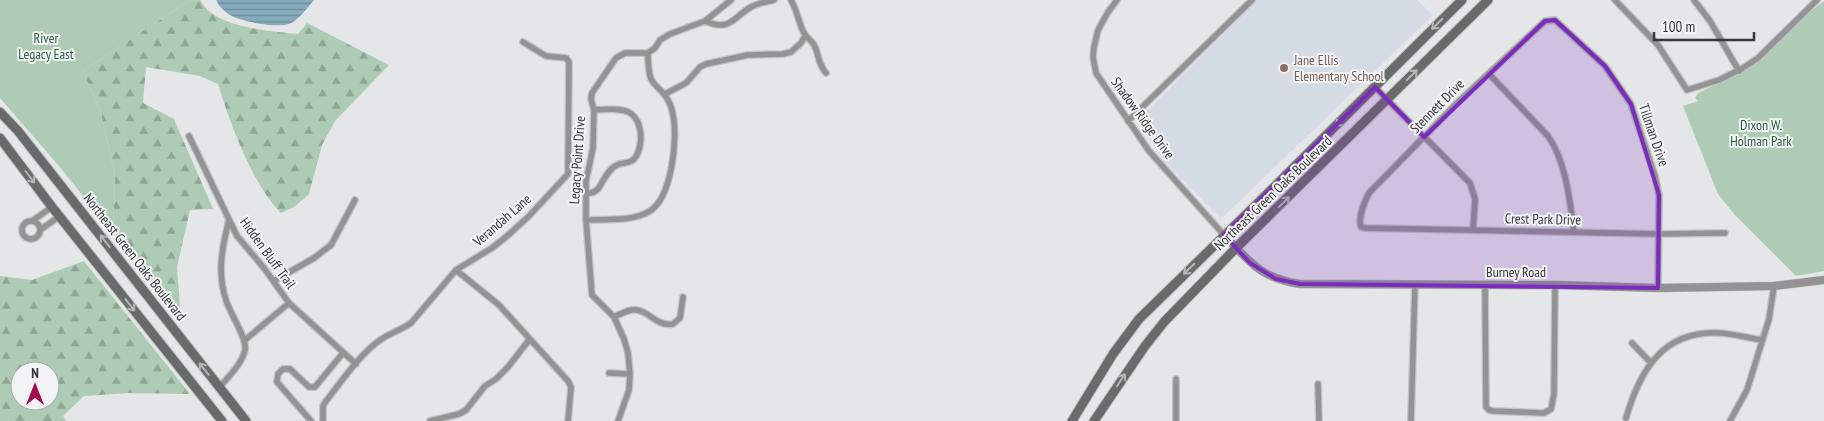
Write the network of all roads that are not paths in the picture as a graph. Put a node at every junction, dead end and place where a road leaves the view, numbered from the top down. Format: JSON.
{"nodes":[{"id":1,"x":731,"y":0,"type":"edge"},
{"id":2,"x":774,"y":0,"type":"edge"},
{"id":3,"x":791,"y":0,"type":"edge"},
{"id":4,"x":1117,"y":0,"type":"edge"},
{"id":5,"x":1252,"y":0,"type":"edge"},
{"id":6,"x":1462,"y":0,"type":"edge"},
{"id":7,"x":1488,"y":0,"type":"edge"},
{"id":8,"x":1615,"y":0,"type":"edge"},
{"id":9,"x":1694,"y":0,"type":"edge"},
{"id":10,"x":1817,"y":0,"type":"edge"},
{"id":11,"x":1555,"y":20,"type":"joint"},
{"id":12,"x":705,"y":21,"type":"junction"},
{"id":13,"x":805,"y":36,"type":"junction"},
{"id":14,"x":523,"y":42,"type":"dead end"},
{"id":15,"x":648,"y":53,"type":"junction"},
{"id":16,"x":1739,"y":71,"type":"junction"},
{"id":17,"x":826,"y":73,"type":"dead end"},
{"id":18,"x":1488,"y":74,"type":"junction"},
{"id":19,"x":1375,"y":87,"type":"junction"},
{"id":20,"x":665,"y":94,"type":"junction"},
{"id":21,"x":1388,"y":100,"type":"junction"},
{"id":22,"x":594,"y":110,"type":"junction"},
{"id":23,"x":0,"y":112,"type":"edge"},
{"id":24,"x":1128,"y":121,"type":"junction"},
{"id":25,"x":189,"y":136,"type":"dead end"},
{"id":26,"x":1424,"y":137,"type":"junction"},
{"id":27,"x":0,"y":138,"type":"edge"},
{"id":28,"x":586,"y":194,"type":"junction"},
{"id":29,"x":355,"y":200,"type":"dead end"},
{"id":30,"x":52,"y":207,"type":"junction"},
{"id":31,"x":60,"y":216,"type":"junction"},
{"id":32,"x":229,"y":220,"type":"junction"},
{"id":33,"x":586,"y":220,"type":"junction"},
{"id":34,"x":32,"y":222,"type":"junction"},
{"id":35,"x":1361,"y":228,"type":"joint"},
{"id":36,"x":40,"y":230,"type":"junction"},
{"id":37,"x":1473,"y":230,"type":"junction"},
{"id":38,"x":1574,"y":232,"type":"junction"},
{"id":39,"x":1725,"y":233,"type":"dead end"},
{"id":40,"x":1659,"y":234,"type":"junction"},
{"id":41,"x":1224,"y":235,"type":"junction"},
{"id":42,"x":1236,"y":248,"type":"junction"},
{"id":43,"x":456,"y":270,"type":"junction"},
{"id":44,"x":1824,"y":280,"type":"edge"},
{"id":45,"x":274,"y":281,"type":"junction"},
{"id":46,"x":1415,"y":284,"type":"junction"},
{"id":47,"x":1485,"y":285,"type":"junction"},
{"id":48,"x":1555,"y":285,"type":"junction"},
{"id":49,"x":1774,"y":286,"type":"junction"},
{"id":50,"x":1658,"y":288,"type":"junction"},
{"id":51,"x":682,"y":297,"type":"dead end"},
{"id":52,"x":288,"y":303,"type":"junction"},
{"id":53,"x":614,"y":317,"type":"junction"},
{"id":54,"x":245,"y":340,"type":"junction"},
{"id":55,"x":529,"y":340,"type":"junction"},
{"id":56,"x":1762,"y":340,"type":"junction"},
{"id":57,"x":1632,"y":343,"type":"dead end"},
{"id":58,"x":343,"y":353,"type":"junction"},
{"id":59,"x":1651,"y":363,"type":"junction"},
{"id":60,"x":356,"y":364,"type":"junction"},
{"id":61,"x":609,"y":373,"type":"dead end"},
{"id":62,"x":630,"y":374,"type":"junction"},
{"id":63,"x":1176,"y":379,"type":"dead end"},
{"id":64,"x":1318,"y":384,"type":"dead end"},
{"id":65,"x":219,"y":388,"type":"junction"},
{"id":66,"x":1626,"y":418,"type":"dead end"},
{"id":67,"x":222,"y":421,"type":"edge"},
{"id":68,"x":246,"y":421,"type":"edge"},
{"id":69,"x":311,"y":421,"type":"edge"},
{"id":70,"x":323,"y":421,"type":"edge"},
{"id":71,"x":430,"y":421,"type":"edge"},
{"id":72,"x":568,"y":421,"type":"edge"},
{"id":73,"x":618,"y":421,"type":"edge"},
{"id":74,"x":1072,"y":421,"type":"edge"},
{"id":75,"x":1094,"y":421,"type":"edge"},
{"id":76,"x":1176,"y":421,"type":"edge"},
{"id":77,"x":1319,"y":421,"type":"edge"},
{"id":78,"x":1411,"y":421,"type":"edge"},
{"id":79,"x":1730,"y":421,"type":"edge"}],
"edges":[{"from":1,"to":12,"type":"street"},
{"from":2,"to":12,"type":"street"},
{"from":3,"to":13,"type":"street"},
{"from":4,"to":24,"type":"street","name":"Shadow Ridge Drive"},
{"from":5,"to":24,"type":"street"},
{"from":6,"to":19,"type":"main road","name":"Northeast Green Oaks Boulevard","one_way":true},
{"from":21,"to":7,"type":"main road","name":"Northeast Green Oaks Boulevard","one_way":true},
{"from":8,"to":16,"type":"street"},
{"from":9,"to":16,"type":"street"},
{"from":10,"to":16,"type":"street"},
{"from":11,"to":18,"type":"street","name":"Stennett Drive"},
{"from":11,"to":40,"type":"street","name":"Tillman Drive"},
{"from":12,"to":15,"type":"street"},
{"from":13,"to":17,"type":"street"},
{"from":13,"to":20,"type":"street"},
{"from":14,"to":43,"type":"street","name":"Verandah Lane"},
{"from":15,"to":20,"type":"street"},
{"from":15,"to":22,"type":"street","name":"Legacy Point Drive"},
{"from":18,"to":26,"type":"street","name":"Stennett Drive"},
{"from":18,"to":38,"type":"street"},
{"from":19,"to":21,"type":"street"},
{"from":19,"to":41,"type":"main road","name":"Northeast Green Oaks Boulevard","one_way":true},
{"from":20,"to":33,"type":"street"},
{"from":21,"to":26,"type":"street"},
{"from":42,"to":21,"type":"main road","name":"Northeast Green Oaks Boulevard","one_way":true},
{"from":22,"to":28,"type":"street","name":"Legacy Point Drive"},
{"from":22,"to":28,"type":"street"},
{"from":65,"to":23,"type":"main road","name":"Northeast Green Oaks Boulevard","one_way":true},
{"from":24,"to":41,"type":"street","name":"Shadow Ridge Drive"},
{"from":25,"to":32,"type":"street","name":"Hidden Bluff Trail"},
{"from":26,"to":35,"type":"street","name":"Stennett Drive"},
{"from":26,"to":37,"type":"street"},
{"from":27,"to":30,"type":"main road","one_way":true},
{"from":28,"to":33,"type":"street","name":"Legacy Point Drive"},
{"from":29,"to":45,"type":"street"},
{"from":30,"to":31,"type":"main road"},
{"from":30,"to":34,"type":"street"},
{"from":31,"to":36,"type":"street"},
{"from":31,"to":67,"type":"main road","one_way":true},
{"from":32,"to":45,"type":"street","name":"Hidden Bluff Trail"},
{"from":32,"to":54,"type":"street"},
{"from":33,"to":53,"type":"street","name":"Legacy Point Drive"},
{"from":34,"to":36,"type":"street"},
{"from":34,"to":36,"type":"street"},
{"from":35,"to":37,"type":"street","name":"Crest Park Drive"},
{"from":37,"to":38,"type":"street","name":"Crest Park Drive"},
{"from":38,"to":40,"type":"street","name":"Crest Park Drive"},
{"from":39,"to":40,"type":"street","name":"Crest Park Drive"},
{"from":40,"to":50,"type":"street","name":"Tillman Drive"},
{"from":41,"to":42,"type":"street","name":"Burney Road"},
{"from":41,"to":74,"type":"main road","name":"Northeast Green Oaks Boulevard","one_way":true},
{"from":42,"to":46,"type":"street","name":"Burney Road"},
{"from":75,"to":42,"type":"main road","name":"Northeast Green Oaks Boulevard","one_way":true},
{"from":43,"to":55,"type":"street"},
{"from":43,"to":60,"type":"street","name":"Verandah Lane"},
{"from":44,"to":49,"type":"street","name":"Burney Road"},
{"from":45,"to":52,"type":"street","name":"Hidden Bluff Trail"},
{"from":46,"to":47,"type":"street","name":"Burney Road"},
{"from":46,"to":78,"type":"street"},
{"from":47,"to":48,"type":"street","name":"Burney Road"},
{"from":47,"to":48,"type":"street"},
{"from":48,"to":50,"type":"street","name":"Burney Road"},
{"from":49,"to":50,"type":"street","name":"Burney Road"},
{"from":49,"to":56,"type":"street"},
{"from":51,"to":53,"type":"street"},
{"from":52,"to":54,"type":"street"},
{"from":52,"to":58,"type":"street","name":"Hidden Bluff Trail"},
{"from":53,"to":62,"type":"street","name":"Legacy Point Drive"},
{"from":54,"to":65,"type":"street"},
{"from":55,"to":71,"type":"street"},
{"from":55,"to":72,"type":"street"},
{"from":56,"to":59,"type":"street"},
{"from":56,"to":79,"type":"street"},
{"from":57,"to":59,"type":"street"},
{"from":58,"to":60,"type":"street","name":"Hidden Bluff Trail"},
{"from":58,"to":69,"type":"street"},
{"from":59,"to":66,"type":"street"},
{"from":60,"to":70,"type":"street","name":"Verandah Lane"},
{"from":61,"to":62,"type":"street"},
{"from":62,"to":73,"type":"street","name":"Legacy Point Drive"},
{"from":63,"to":76,"type":"street"},
{"from":64,"to":77,"type":"street"},
{"from":65,"to":68,"type":"main road","name":"Northeast Green Oaks Boulevard"}]}
